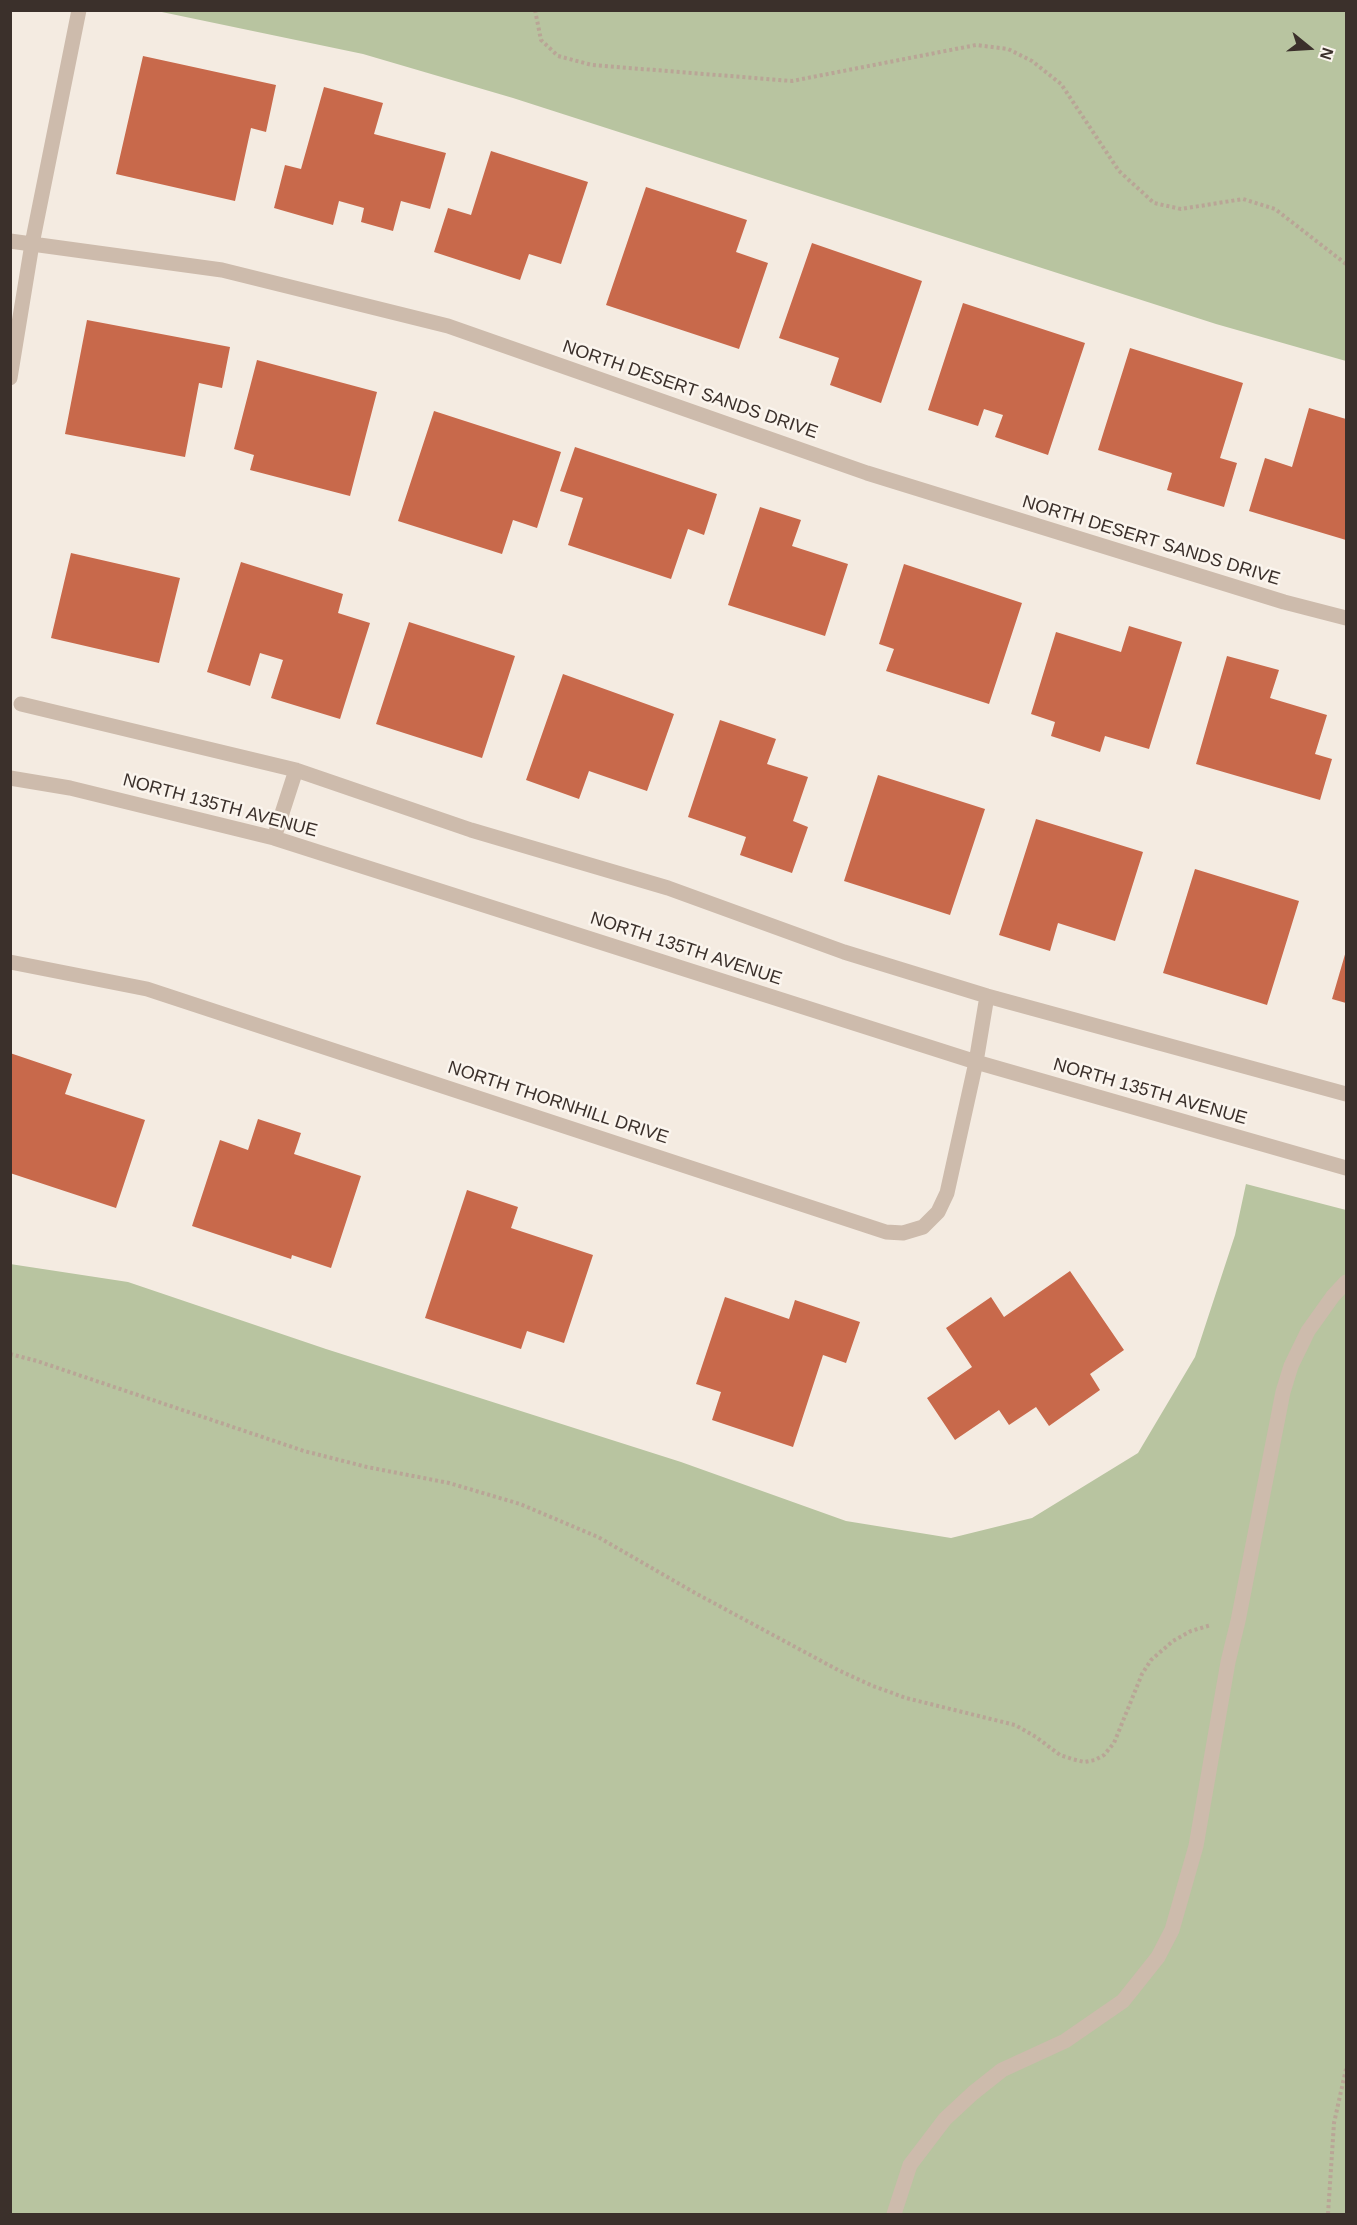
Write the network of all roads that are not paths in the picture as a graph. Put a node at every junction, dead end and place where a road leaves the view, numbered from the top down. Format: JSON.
{"nodes":[{"id":1,"x":79,"y":10,"type":"edge"},
{"id":2,"x":10,"y":241,"type":"edge"},
{"id":3,"x":32,"y":244,"type":"junction"},
{"id":4,"x":10,"y":378,"type":"edge"},
{"id":5,"x":1347,"y":618,"type":"edge"},
{"id":6,"x":21,"y":704,"type":"dead end"},
{"id":7,"x":296,"y":770,"type":"junction"},
{"id":8,"x":10,"y":778,"type":"edge"},
{"id":9,"x":274,"y":838,"type":"junction"},
{"id":10,"x":10,"y":962,"type":"edge"},
{"id":11,"x":987,"y":996,"type":"junction"},
{"id":12,"x":976,"y":1062,"type":"junction"},
{"id":13,"x":1347,"y":1094,"type":"edge"},
{"id":14,"x":1347,"y":1168,"type":"edge"},
{"id":15,"x":1347,"y":1282,"type":"edge"},
{"id":16,"x":894,"y":2214,"type":"edge"}],
"edges":[{"from":1,"to":3,"type":"street"},
{"from":2,"to":3,"type":"street","name":"NORTH DESERT SANDS DRIVE"},
{"from":3,"to":4,"type":"street"},
{"from":3,"to":5,"type":"street","name":"NORTH DESERT SANDS DRIVE"},
{"from":6,"to":7,"type":"street"},
{"from":7,"to":9,"type":"street"},
{"from":7,"to":11,"type":"street"},
{"from":8,"to":9,"type":"street","name":"NORTH 135TH AVENUE"},
{"from":9,"to":12,"type":"street","name":"NORTH 135TH AVENUE"},
{"from":10,"to":12,"type":"street","name":"NORTH THORNHILL DRIVE"},
{"from":11,"to":12,"type":"street","name":"NORTH THORNHILL DRIVE"},
{"from":11,"to":13,"type":"street"},
{"from":12,"to":14,"type":"street","name":"NORTH 135TH AVENUE"},
{"from":15,"to":16,"type":"street"}]}
